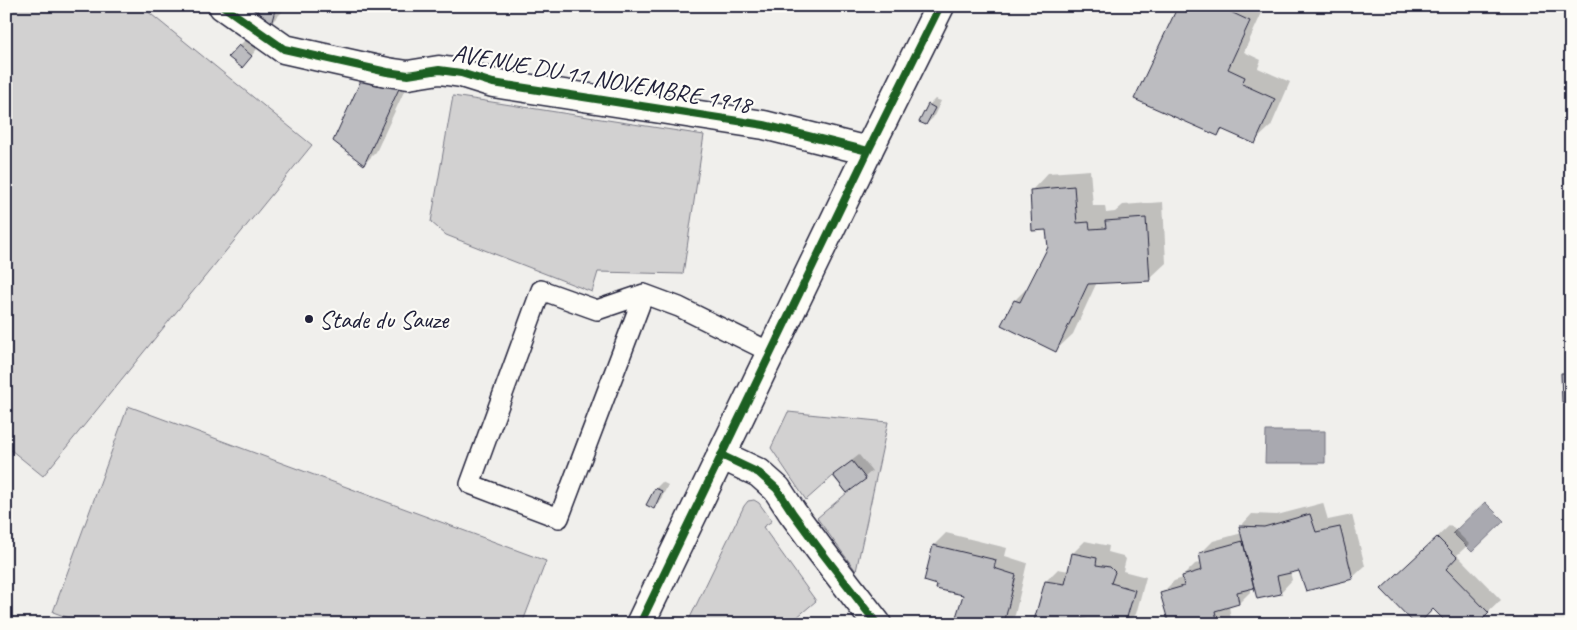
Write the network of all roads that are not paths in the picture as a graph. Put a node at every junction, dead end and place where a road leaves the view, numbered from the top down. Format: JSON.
{"nodes":[{"id":1,"x":223,"y":6,"type":"edge"},
{"id":2,"x":940,"y":6,"type":"edge"},
{"id":3,"x":868,"y":151,"type":"junction"},
{"id":4,"x":644,"y":294,"type":"junction"},
{"id":5,"x":770,"y":352,"type":"junction"},
{"id":6,"x":721,"y":455,"type":"junction"},
{"id":7,"x":640,"y":624,"type":"edge"},
{"id":8,"x":877,"y":624,"type":"edge"}],
"edges":[{"from":1,"to":3,"type":"street","name":"AVENUE DU 11 NOVEMBRE 1918"},
{"from":2,"to":3,"type":"street"},
{"from":3,"to":5,"type":"street"},
{"from":4,"to":4,"type":"lane"},
{"from":4,"to":5,"type":"lane"},
{"from":5,"to":6,"type":"street"},
{"from":6,"to":7,"type":"street"},
{"from":6,"to":8,"type":"street"}]}
